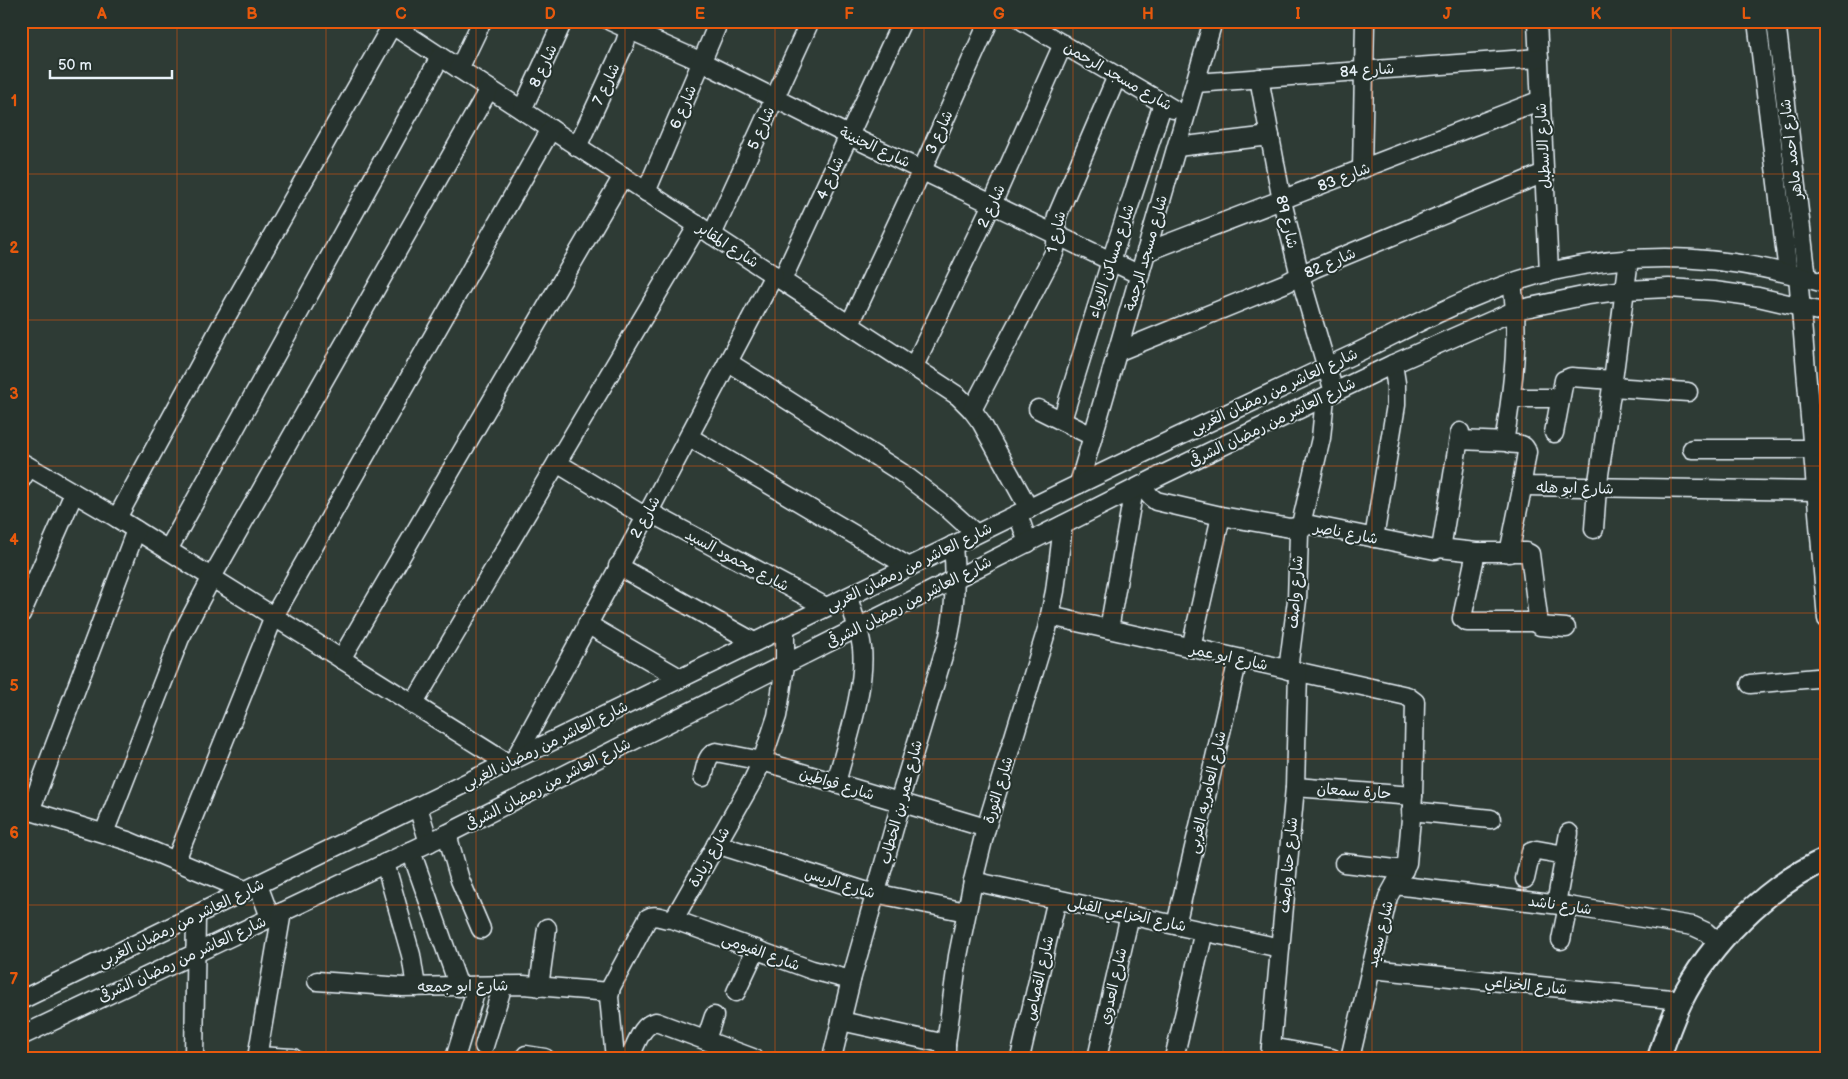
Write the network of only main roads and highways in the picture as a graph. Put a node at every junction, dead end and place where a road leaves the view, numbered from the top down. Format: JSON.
{"nodes":[{"id":1,"x":1827,"y":859,"type":"edge"},
{"id":2,"x":1659,"y":1058,"type":"edge"}],
"edges":[{"from":1,"to":2,"type":"main road"}]}
